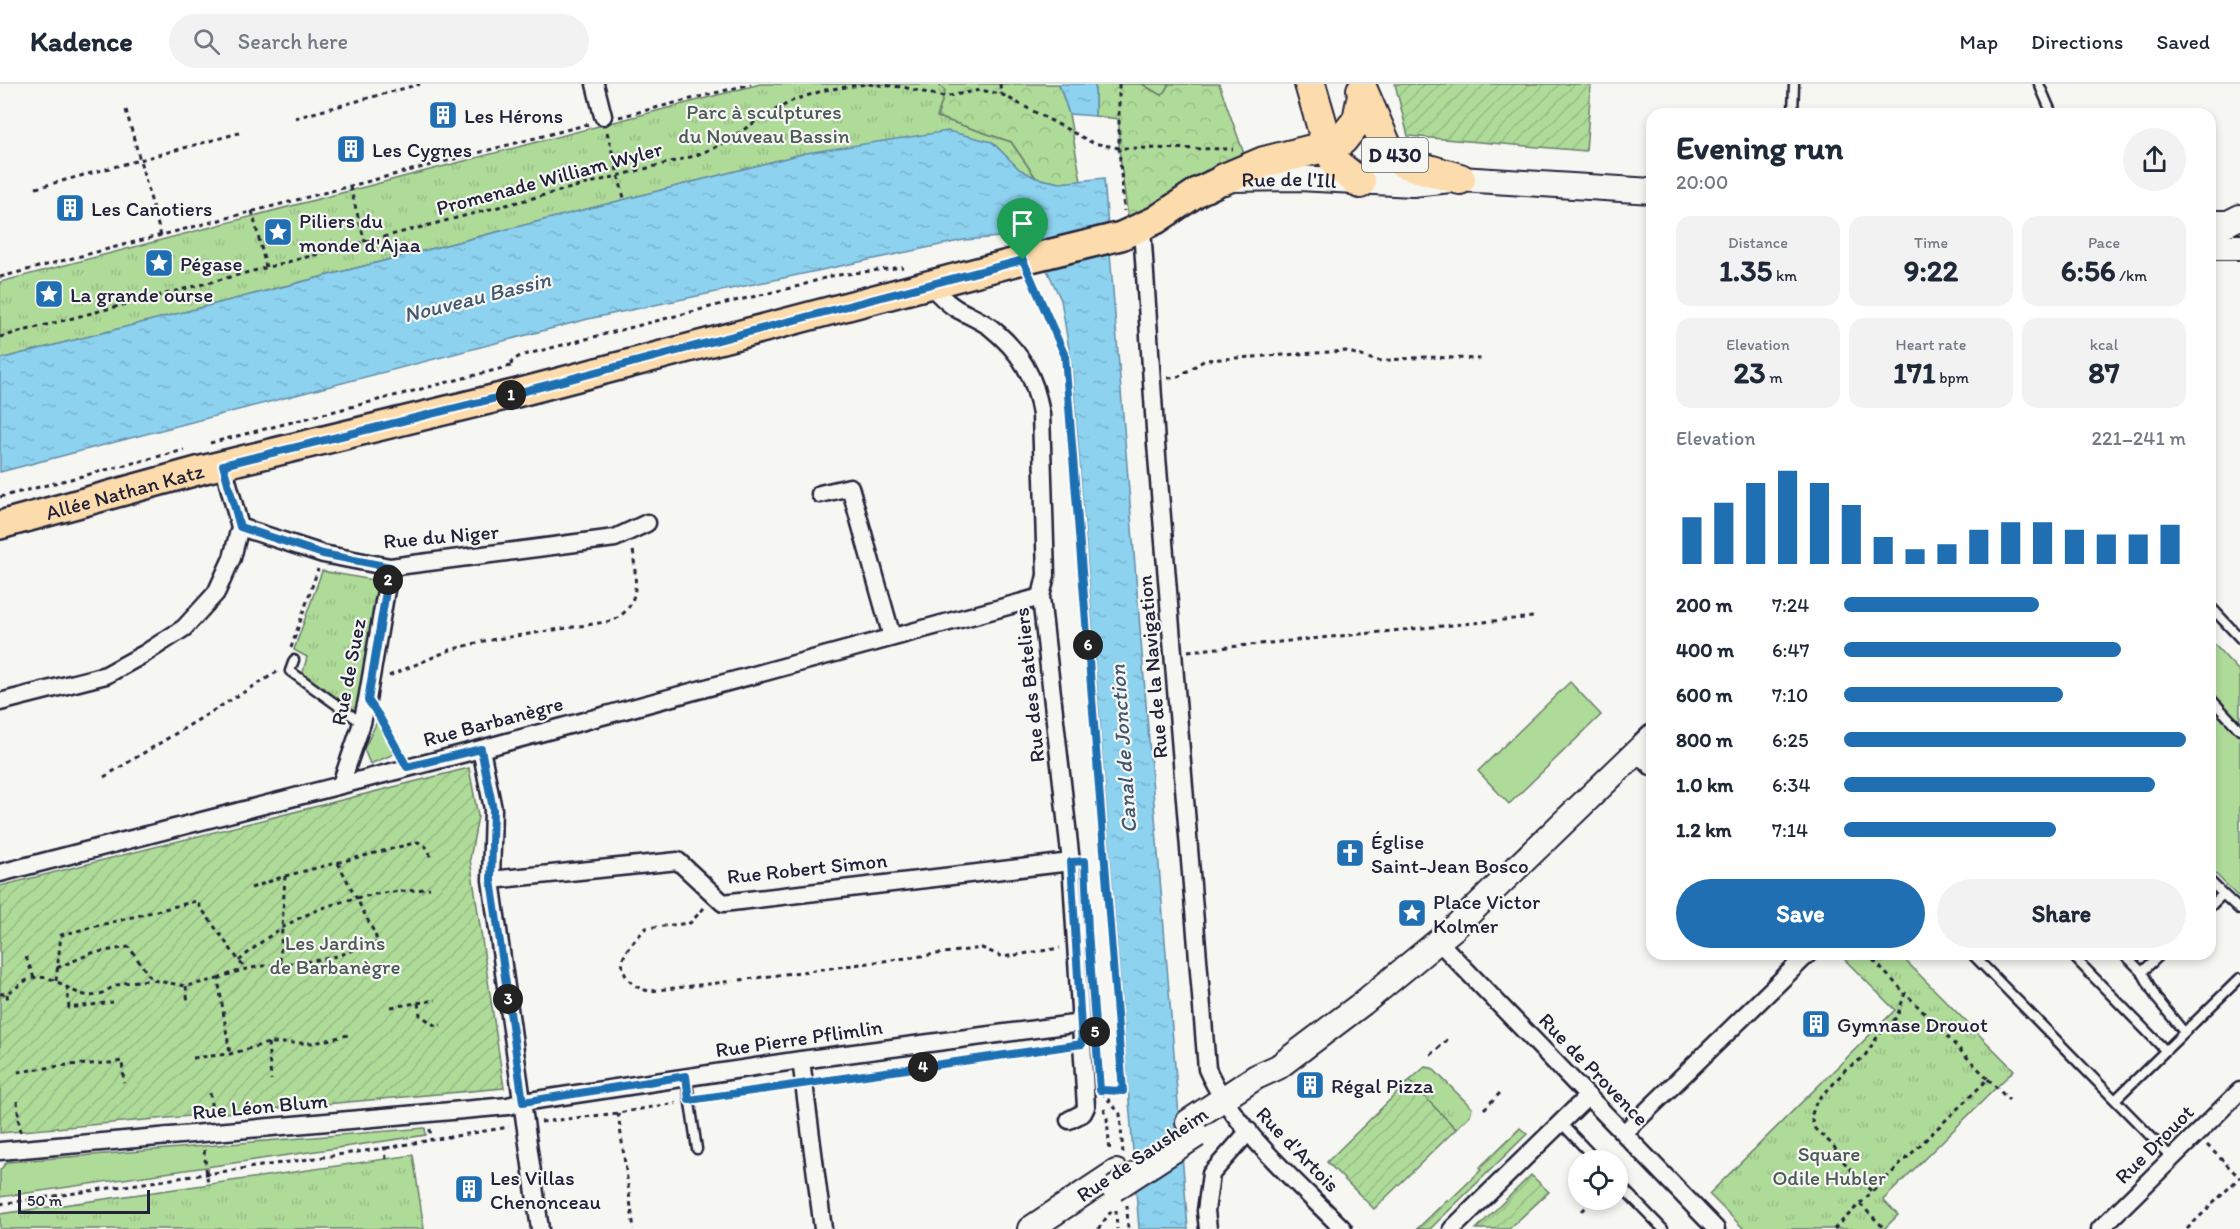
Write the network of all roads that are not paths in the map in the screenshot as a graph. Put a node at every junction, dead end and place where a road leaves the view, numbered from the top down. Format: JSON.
{"nodes":[{"id":1,"x":594,"y":84,"type":"edge"},
{"id":2,"x":1310,"y":84,"type":"edge"},
{"id":3,"x":1794,"y":84,"type":"edge"},
{"id":4,"x":2040,"y":84,"type":"edge"},
{"id":5,"x":1365,"y":90,"type":"edge"},
{"id":6,"x":1793,"y":108,"type":"edge"},
{"id":7,"x":2050,"y":108,"type":"edge"},
{"id":8,"x":603,"y":120,"type":"road end"},
{"id":9,"x":1328,"y":146,"type":"junction"},
{"id":10,"x":1224,"y":179,"type":"junction"},
{"id":11,"x":1460,"y":179,"type":"junction"},
{"id":12,"x":1360,"y":183,"type":"junction"},
{"id":13,"x":1646,"y":191,"type":"edge"},
{"id":14,"x":2240,"y":217,"type":"edge"},
{"id":15,"x":2240,"y":222,"type":"edge"},
{"id":16,"x":2216,"y":223,"type":"edge"},
{"id":17,"x":1129,"y":226,"type":"junction"},
{"id":18,"x":2240,"y":234,"type":"edge"},
{"id":19,"x":2216,"y":247,"type":"edge"},
{"id":20,"x":2240,"y":248,"type":"edge"},
{"id":21,"x":929,"y":285,"type":"junction"},
{"id":22,"x":216,"y":454,"type":"junction"},
{"id":23,"x":820,"y":494,"type":"dead end"},
{"id":24,"x":646,"y":523,"type":"dead end"},
{"id":25,"x":0,"y":525,"type":"edge"},
{"id":26,"x":240,"y":527,"type":"junction"},
{"id":27,"x":390,"y":567,"type":"junction"},
{"id":28,"x":1041,"y":597,"type":"junction"},
{"id":29,"x":2216,"y":612,"type":"edge"},
{"id":30,"x":892,"y":636,"type":"junction"},
{"id":31,"x":2240,"y":638,"type":"edge"},
{"id":32,"x":294,"y":660,"type":"road end"},
{"id":33,"x":0,"y":702,"type":"edge"},
{"id":34,"x":2216,"y":704,"type":"edge"},
{"id":35,"x":362,"y":723,"type":"junction"},
{"id":36,"x":2240,"y":730,"type":"edge"},
{"id":37,"x":481,"y":749,"type":"junction"},
{"id":38,"x":1646,"y":752,"type":"edge"},
{"id":39,"x":341,"y":784,"type":"junction"},
{"id":40,"x":1071,"y":862,"type":"junction"},
{"id":41,"x":0,"y":873,"type":"edge"},
{"id":42,"x":491,"y":880,"type":"junction"},
{"id":43,"x":2216,"y":887,"type":"edge"},
{"id":44,"x":2223,"y":894,"type":"junction"},
{"id":45,"x":2216,"y":901,"type":"edge"},
{"id":46,"x":2240,"y":910,"type":"edge"},
{"id":47,"x":1438,"y":941,"type":"junction"},
{"id":48,"x":1802,"y":960,"type":"edge"},
{"id":49,"x":1978,"y":960,"type":"edge"},
{"id":50,"x":2077,"y":960,"type":"edge"},
{"id":51,"x":2130,"y":960,"type":"edge"},
{"id":52,"x":2155,"y":960,"type":"edge"},
{"id":53,"x":2142,"y":972,"type":"junction"},
{"id":54,"x":2240,"y":978,"type":"edge"},
{"id":55,"x":1081,"y":1023,"type":"junction"},
{"id":56,"x":2184,"y":1032,"type":"junction"},
{"id":57,"x":2165,"y":1050,"type":"junction"},
{"id":58,"x":801,"y":1060,"type":"junction"},
{"id":59,"x":686,"y":1076,"type":"junction"},
{"id":60,"x":2240,"y":1091,"type":"edge"},
{"id":61,"x":1588,"y":1096,"type":"junction"},
{"id":62,"x":2115,"y":1100,"type":"junction"},
{"id":63,"x":523,"y":1102,"type":"junction"},
{"id":64,"x":1227,"y":1105,"type":"junction"},
{"id":65,"x":1069,"y":1120,"type":"dead end"},
{"id":66,"x":1561,"y":1123,"type":"junction"},
{"id":67,"x":1249,"y":1131,"type":"junction"},
{"id":68,"x":1624,"y":1133,"type":"junction"},
{"id":69,"x":696,"y":1149,"type":"dead end"},
{"id":70,"x":1587,"y":1150,"type":"edge"},
{"id":71,"x":0,"y":1151,"type":"edge"},
{"id":72,"x":2172,"y":1158,"type":"junction"},
{"id":73,"x":1118,"y":1180,"type":"junction"},
{"id":74,"x":1628,"y":1193,"type":"edge"},
{"id":75,"x":540,"y":1229,"type":"edge"},
{"id":76,"x":823,"y":1229,"type":"edge"},
{"id":77,"x":1030,"y":1229,"type":"edge"},
{"id":78,"x":1052,"y":1229,"type":"edge"},
{"id":79,"x":1208,"y":1229,"type":"edge"},
{"id":80,"x":1343,"y":1229,"type":"edge"},
{"id":81,"x":1452,"y":1229,"type":"edge"},
{"id":82,"x":1663,"y":1229,"type":"edge"},
{"id":83,"x":1716,"y":1229,"type":"edge"},
{"id":84,"x":2100,"y":1229,"type":"edge"}],
"edges":[{"from":1,"to":8,"type":"street"},
{"from":2,"to":9,"type":"highway","number":"D 430"},
{"from":3,"to":6,"type":"lane"},
{"from":4,"to":7,"type":"lane"},
{"from":5,"to":9,"type":"highway"},
{"from":5,"to":11,"type":"highway","number":"D 430"},
{"from":9,"to":10,"type":"highway"},
{"from":9,"to":12,"type":"highway","number":"D 430"},
{"from":10,"to":12,"type":"main road","name":"Rue de l'Ill"},
{"from":10,"to":17,"type":"main road","name":"Rue de l'Ill"},
{"from":11,"to":12,"type":"main road","name":"Rue de l'Ill"},
{"from":11,"to":13,"type":"main road","name":"Rue de l'Ill"},
{"from":14,"to":16,"type":"main road"},
{"from":15,"to":18,"type":"main road"},
{"from":17,"to":21,"type":"main road","name":"Allée Nathan Katz"},
{"from":17,"to":64,"type":"street","name":"Rue de la Navigation"},
{"from":19,"to":20,"type":"main road"},
{"from":21,"to":22,"type":"main road","name":"Allée Nathan Katz"},
{"from":21,"to":28,"type":"street","name":"Rue des Bateliers"},
{"from":22,"to":25,"type":"main road","name":"Allée Nathan Katz"},
{"from":22,"to":26,"type":"street"},
{"from":23,"to":30,"type":"street"},
{"from":24,"to":27,"type":"street","name":"Rue du Niger"},
{"from":26,"to":27,"type":"street","name":"Rue du Niger"},
{"from":26,"to":33,"type":"street"},
{"from":27,"to":35,"type":"street","name":"Rue de Suez"},
{"from":28,"to":30,"type":"street","name":"Rue Barbanègre"},
{"from":28,"to":40,"type":"street","name":"Rue des Bateliers"},
{"from":29,"to":31,"type":"lane"},
{"from":30,"to":37,"type":"street","name":"Rue Barbanègre"},
{"from":32,"to":35,"type":"lane"},
{"from":34,"to":36,"type":"lane"},
{"from":35,"to":39,"type":"street","name":"Rue de Suez"},
{"from":37,"to":39,"type":"street","name":"Rue Barbanègre"},
{"from":37,"to":42,"type":"street"},
{"from":38,"to":47,"type":"main road"},
{"from":39,"to":41,"type":"street","name":"Rue Barbanègre"},
{"from":40,"to":42,"type":"street","name":"Rue Robert Simon"},
{"from":40,"to":55,"type":"street","name":"Rue des Bateliers"},
{"from":42,"to":63,"type":"street"},
{"from":43,"to":44,"type":"lane"},
{"from":44,"to":45,"type":"lane"},
{"from":44,"to":46,"type":"lane"},
{"from":47,"to":61,"type":"street","name":"Rue de Provence"},
{"from":47,"to":64,"type":"main road","name":"Rue de Sausheim"},
{"from":48,"to":68,"type":"street"},
{"from":49,"to":62,"type":"lane"},
{"from":50,"to":57,"type":"lane"},
{"from":51,"to":53,"type":"lane"},
{"from":52,"to":53,"type":"lane"},
{"from":53,"to":56,"type":"lane"},
{"from":54,"to":56,"type":"lane"},
{"from":55,"to":58,"type":"street","name":"Rue Pierre Pflimlin"},
{"from":55,"to":65,"type":"street","name":"Rue des Bateliers"},
{"from":56,"to":57,"type":"lane"},
{"from":57,"to":62,"type":"lane"},
{"from":58,"to":59,"type":"street","name":"Rue Pierre Pflimlin"},
{"from":58,"to":76,"type":"street"},
{"from":59,"to":63,"type":"street","name":"Rue Pierre Pflimlin"},
{"from":59,"to":69,"type":"lane"},
{"from":60,"to":72,"type":"street","name":"Rue Drouot"},
{"from":61,"to":66,"type":"street"},
{"from":61,"to":68,"type":"street","name":"Rue de Provence"},
{"from":62,"to":72,"type":"lane"},
{"from":63,"to":71,"type":"street","name":"Rue Léon Blum"},
{"from":63,"to":75,"type":"street"},
{"from":64,"to":67,"type":"street","name":"Rue d'Artois"},
{"from":64,"to":73,"type":"main road","name":"Rue de Sausheim"},
{"from":66,"to":70,"type":"lane"},
{"from":66,"to":81,"type":"street"},
{"from":67,"to":79,"type":"street"},
{"from":67,"to":80,"type":"street","name":"Rue d'Artois"},
{"from":68,"to":83,"type":"street","name":"Rue de Provence"},
{"from":72,"to":84,"type":"street","name":"Rue Drouot"},
{"from":73,"to":77,"type":"main road","name":"Rue de Sausheim"},
{"from":73,"to":78,"type":"main road","name":"Rue de Sausheim"},
{"from":74,"to":82,"type":"lane"}]}
